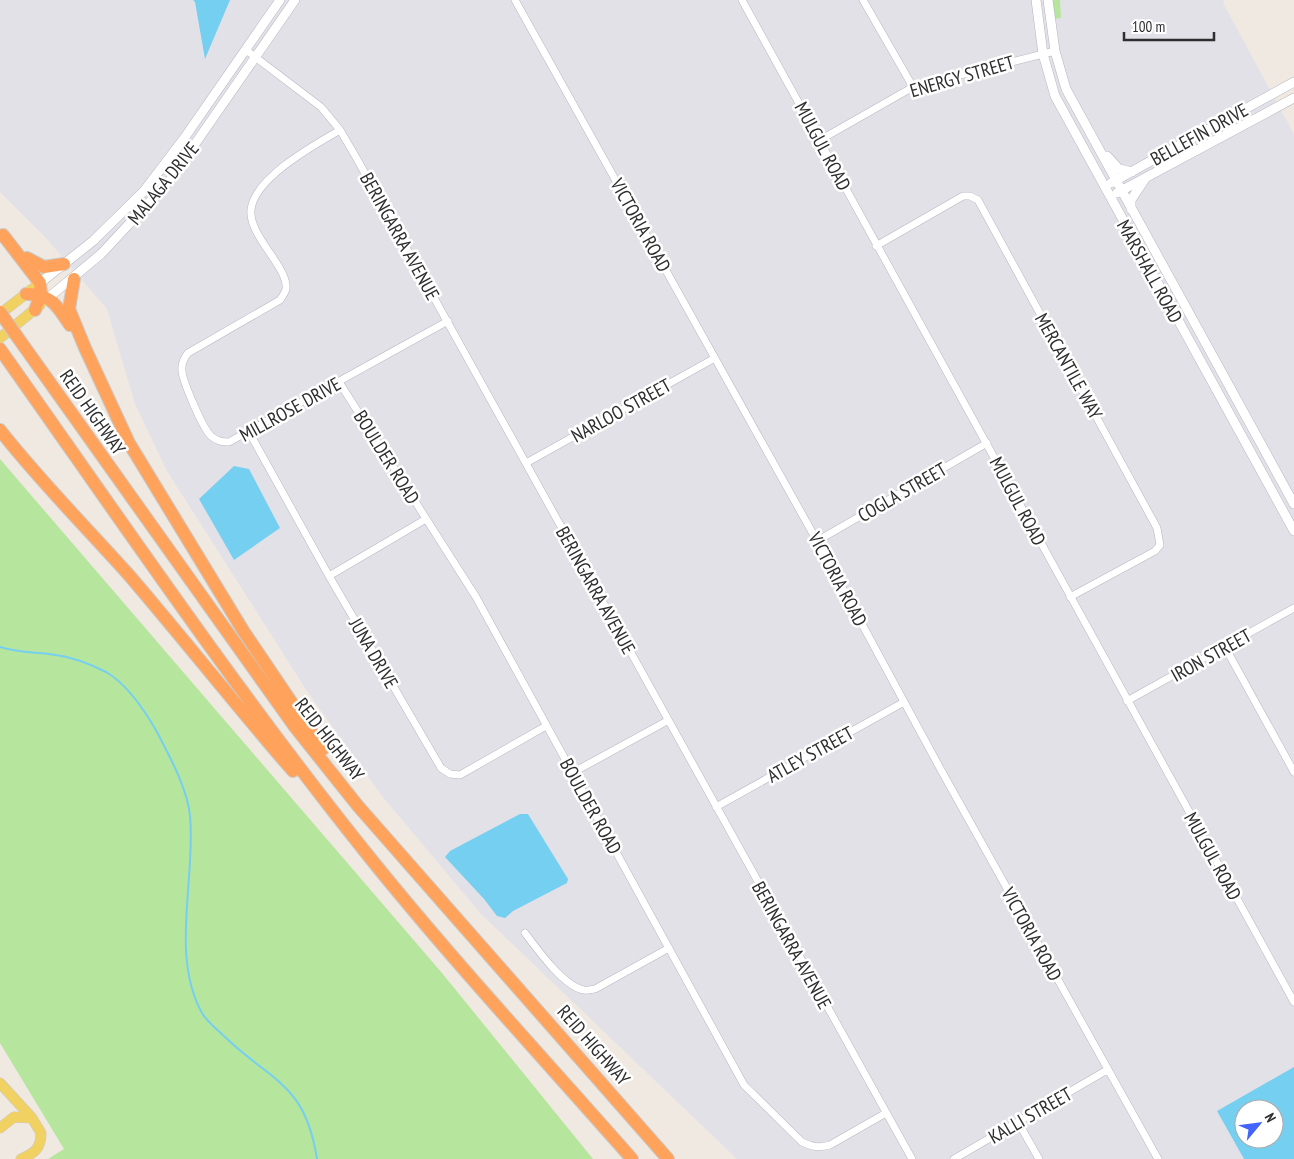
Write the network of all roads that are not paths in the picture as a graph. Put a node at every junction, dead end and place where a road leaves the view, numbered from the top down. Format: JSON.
{"nodes":[{"id":1,"x":280,"y":0,"type":"edge"},
{"id":2,"x":295,"y":0,"type":"edge"},
{"id":3,"x":515,"y":0,"type":"edge"},
{"id":4,"x":742,"y":0,"type":"edge"},
{"id":5,"x":863,"y":0,"type":"edge"},
{"id":6,"x":1036,"y":0,"type":"edge"},
{"id":7,"x":1048,"y":0,"type":"edge"},
{"id":8,"x":246,"y":50,"type":"junction"},
{"id":9,"x":1055,"y":51,"type":"junction"},
{"id":10,"x":1043,"y":54,"type":"junction"},
{"id":11,"x":256,"y":57,"type":"junction"},
{"id":12,"x":1294,"y":82,"type":"edge"},
{"id":13,"x":913,"y":87,"type":"junction"},
{"id":14,"x":1294,"y":98,"type":"edge"},
{"id":15,"x":1075,"y":106,"type":"junction"},
{"id":16,"x":340,"y":130,"type":"junction"},
{"id":17,"x":820,"y":140,"type":"junction"},
{"id":18,"x":1132,"y":172,"type":"junction"},
{"id":19,"x":1147,"y":176,"type":"junction"},
{"id":20,"x":1116,"y":181,"type":"junction"},
{"id":21,"x":1104,"y":187,"type":"junction"},
{"id":22,"x":1121,"y":191,"type":"junction"},
{"id":23,"x":1110,"y":197,"type":"junction"},
{"id":24,"x":1131,"y":210,"type":"junction"},
{"id":25,"x":2,"y":234,"type":"edge"},
{"id":26,"x":876,"y":246,"type":"junction"},
{"id":27,"x":64,"y":264,"type":"junction"},
{"id":28,"x":74,"y":279,"type":"junction"},
{"id":29,"x":43,"y":292,"type":"junction"},
{"id":30,"x":26,"y":294,"type":"joint"},
{"id":31,"x":35,"y":310,"type":"joint"},
{"id":32,"x":0,"y":313,"type":"edge"},
{"id":33,"x":448,"y":320,"type":"junction"},
{"id":34,"x":0,"y":338,"type":"edge"},
{"id":35,"x":84,"y":348,"type":"junction"},
{"id":36,"x":0,"y":349,"type":"edge"},
{"id":37,"x":715,"y":358,"type":"junction"},
{"id":38,"x":339,"y":382,"type":"junction"},
{"id":39,"x":0,"y":430,"type":"edge"},
{"id":40,"x":249,"y":432,"type":"junction"},
{"id":41,"x":987,"y":443,"type":"junction"},
{"id":42,"x":526,"y":463,"type":"junction"},
{"id":43,"x":1294,"y":504,"type":"edge"},
{"id":44,"x":426,"y":519,"type":"junction"},
{"id":45,"x":1294,"y":531,"type":"edge"},
{"id":46,"x":817,"y":541,"type":"junction"},
{"id":47,"x":329,"y":576,"type":"junction"},
{"id":48,"x":1070,"y":597,"type":"junction"},
{"id":49,"x":1294,"y":608,"type":"edge"},
{"id":50,"x":1226,"y":648,"type":"junction"},
{"id":51,"x":1127,"y":701,"type":"junction"},
{"id":52,"x":904,"y":702,"type":"junction"},
{"id":53,"x":667,"y":721,"type":"junction"},
{"id":54,"x":546,"y":726,"type":"junction"},
{"id":55,"x":1294,"y":772,"type":"edge"},
{"id":56,"x":572,"y":773,"type":"junction"},
{"id":57,"x":716,"y":807,"type":"junction"},
{"id":58,"x":386,"y":837,"type":"junction"},
{"id":59,"x":371,"y":859,"type":"junction"},
{"id":60,"x":525,"y":933,"type":"dead end"},
{"id":61,"x":669,"y":948,"type":"junction"},
{"id":62,"x":1294,"y":1002,"type":"edge"},
{"id":63,"x":557,"y":1031,"type":"junction"},
{"id":64,"x":1107,"y":1070,"type":"junction"},
{"id":65,"x":0,"y":1083,"type":"edge"},
{"id":66,"x":886,"y":1113,"type":"junction"},
{"id":67,"x":32,"y":1118,"type":"junction"},
{"id":68,"x":1018,"y":1122,"type":"junction"},
{"id":69,"x":0,"y":1128,"type":"edge"},
{"id":70,"x":21,"y":1159,"type":"edge"},
{"id":71,"x":632,"y":1159,"type":"edge"},
{"id":72,"x":668,"y":1159,"type":"edge"},
{"id":73,"x":674,"y":1159,"type":"edge"},
{"id":74,"x":912,"y":1159,"type":"edge"},
{"id":75,"x":954,"y":1159,"type":"edge"},
{"id":76,"x":1039,"y":1159,"type":"edge"},
{"id":77,"x":1158,"y":1159,"type":"edge"}],
"edges":[{"from":1,"to":8,"type":"main road","name":"MALAGA DRIVE"},
{"from":2,"to":11,"type":"main road","name":"MALAGA DRIVE"},
{"from":3,"to":37,"type":"street","name":"VICTORIA ROAD"},
{"from":4,"to":17,"type":"street","name":"MULGUL ROAD"},
{"from":5,"to":13,"type":"street"},
{"from":6,"to":10,"type":"main road","name":"MARSHALL ROAD"},
{"from":7,"to":9,"type":"main road","name":"MARSHALL ROAD"},
{"from":8,"to":11,"type":"street","name":"BERINGARRA AVENUE"},
{"from":8,"to":27,"type":"main road","name":"MALAGA DRIVE"},
{"from":9,"to":10,"type":"street","name":"ENERGY STREET"},
{"from":9,"to":15,"type":"main road","name":"MARSHALL ROAD"},
{"from":10,"to":13,"type":"street","name":"ENERGY STREET"},
{"from":10,"to":21,"type":"main road","name":"MARSHALL ROAD"},
{"from":11,"to":16,"type":"street","name":"BERINGARRA AVENUE"},
{"from":11,"to":28,"type":"main road","name":"MALAGA DRIVE"},
{"from":12,"to":18,"type":"main road","name":"BELLEFIN DRIVE"},
{"from":13,"to":17,"type":"street","name":"ENERGY STREET"},
{"from":14,"to":19,"type":"main road","name":"BELLEFIN DRIVE"},
{"from":15,"to":18,"type":"main road"},
{"from":15,"to":20,"type":"main road","name":"MARSHALL ROAD"},
{"from":16,"to":33,"type":"street","name":"BERINGARRA AVENUE"},
{"from":16,"to":40,"type":"street","name":"MILLROSE DRIVE"},
{"from":17,"to":26,"type":"street","name":"MULGUL ROAD"},
{"from":18,"to":20,"type":"main road","name":"BELLEFIN DRIVE"},
{"from":19,"to":22,"type":"main road","name":"BELLEFIN DRIVE"},
{"from":19,"to":24,"type":"main road"},
{"from":20,"to":21,"type":"main road","name":"BELLEFIN DRIVE"},
{"from":20,"to":22,"type":"main road","name":"MARSHALL ROAD"},
{"from":21,"to":23,"type":"main road","name":"MARSHALL ROAD"},
{"from":22,"to":23,"type":"main road","name":"BELLEFIN DRIVE"},
{"from":22,"to":24,"type":"main road","name":"MARSHALL ROAD"},
{"from":23,"to":45,"type":"main road","name":"MARSHALL ROAD"},
{"from":24,"to":43,"type":"main road","name":"MARSHALL ROAD"},
{"from":25,"to":27,"type":"highway"},
{"from":25,"to":29,"type":"highway"},
{"from":26,"to":41,"type":"street","name":"MULGUL ROAD"},
{"from":26,"to":48,"type":"street","name":"MERCANTILE WAY"},
{"from":27,"to":29,"type":"main road","name":"MALAGA DRIVE"},
{"from":28,"to":29,"type":"main road","name":"MALAGA DRIVE"},
{"from":28,"to":35,"type":"highway"},
{"from":29,"to":30,"type":"highway"},
{"from":29,"to":31,"type":"highway"},
{"from":29,"to":35,"type":"highway"},
{"from":30,"to":32,"type":"main road"},
{"from":31,"to":34,"type":"main road"},
{"from":32,"to":58,"type":"highway","name":"REID HIGHWAY","bridge":true},
{"from":33,"to":38,"type":"street","name":"MILLROSE DRIVE"},
{"from":33,"to":42,"type":"street","name":"BERINGARRA AVENUE"},
{"from":35,"to":58,"type":"highway"},
{"from":36,"to":59,"type":"highway","name":"REID HIGHWAY"},
{"from":37,"to":42,"type":"street","name":"NARLOO STREET"},
{"from":37,"to":46,"type":"street","name":"VICTORIA ROAD"},
{"from":38,"to":40,"type":"street","name":"MILLROSE DRIVE"},
{"from":38,"to":44,"type":"street","name":"BOULDER ROAD"},
{"from":39,"to":59,"type":"highway"},
{"from":40,"to":47,"type":"street","name":"JUNA DRIVE"},
{"from":41,"to":46,"type":"street","name":"COGLA STREET"},
{"from":41,"to":48,"type":"street","name":"MULGUL ROAD"},
{"from":42,"to":53,"type":"street","name":"BERINGARRA AVENUE"},
{"from":44,"to":47,"type":"street"},
{"from":44,"to":54,"type":"street","name":"BOULDER ROAD"},
{"from":46,"to":52,"type":"street","name":"VICTORIA ROAD"},
{"from":47,"to":54,"type":"street","name":"JUNA DRIVE"},
{"from":48,"to":51,"type":"street","name":"MULGUL ROAD"},
{"from":49,"to":50,"type":"street","name":"IRON STREET"},
{"from":50,"to":51,"type":"street","name":"IRON STREET"},
{"from":50,"to":55,"type":"street"},
{"from":51,"to":62,"type":"street","name":"MULGUL ROAD"},
{"from":52,"to":57,"type":"street","name":"ATLEY STREET"},
{"from":52,"to":64,"type":"street","name":"VICTORIA ROAD"},
{"from":53,"to":56,"type":"street"},
{"from":53,"to":57,"type":"street","name":"BERINGARRA AVENUE"},
{"from":54,"to":56,"type":"street","name":"BOULDER ROAD"},
{"from":56,"to":61,"type":"street","name":"BOULDER ROAD"},
{"from":57,"to":66,"type":"street","name":"BERINGARRA AVENUE"},
{"from":58,"to":63,"type":"highway","name":"REID HIGHWAY"},
{"from":59,"to":71,"type":"highway","name":"REID HIGHWAY"},
{"from":60,"to":61,"type":"street"},
{"from":61,"to":66,"type":"street","name":"BOULDER ROAD"},
{"from":63,"to":72,"type":"highway","name":"REID HIGHWAY"},
{"from":63,"to":73,"type":"highway"},
{"from":64,"to":68,"type":"street","name":"KALLI STREET"},
{"from":64,"to":77,"type":"street","name":"VICTORIA ROAD"},
{"from":65,"to":67,"type":"main road"},
{"from":66,"to":74,"type":"street","name":"BERINGARRA AVENUE"},
{"from":67,"to":69,"type":"main road"},
{"from":67,"to":70,"type":"main road"},
{"from":68,"to":75,"type":"street","name":"KALLI STREET"},
{"from":68,"to":76,"type":"street"}]}
